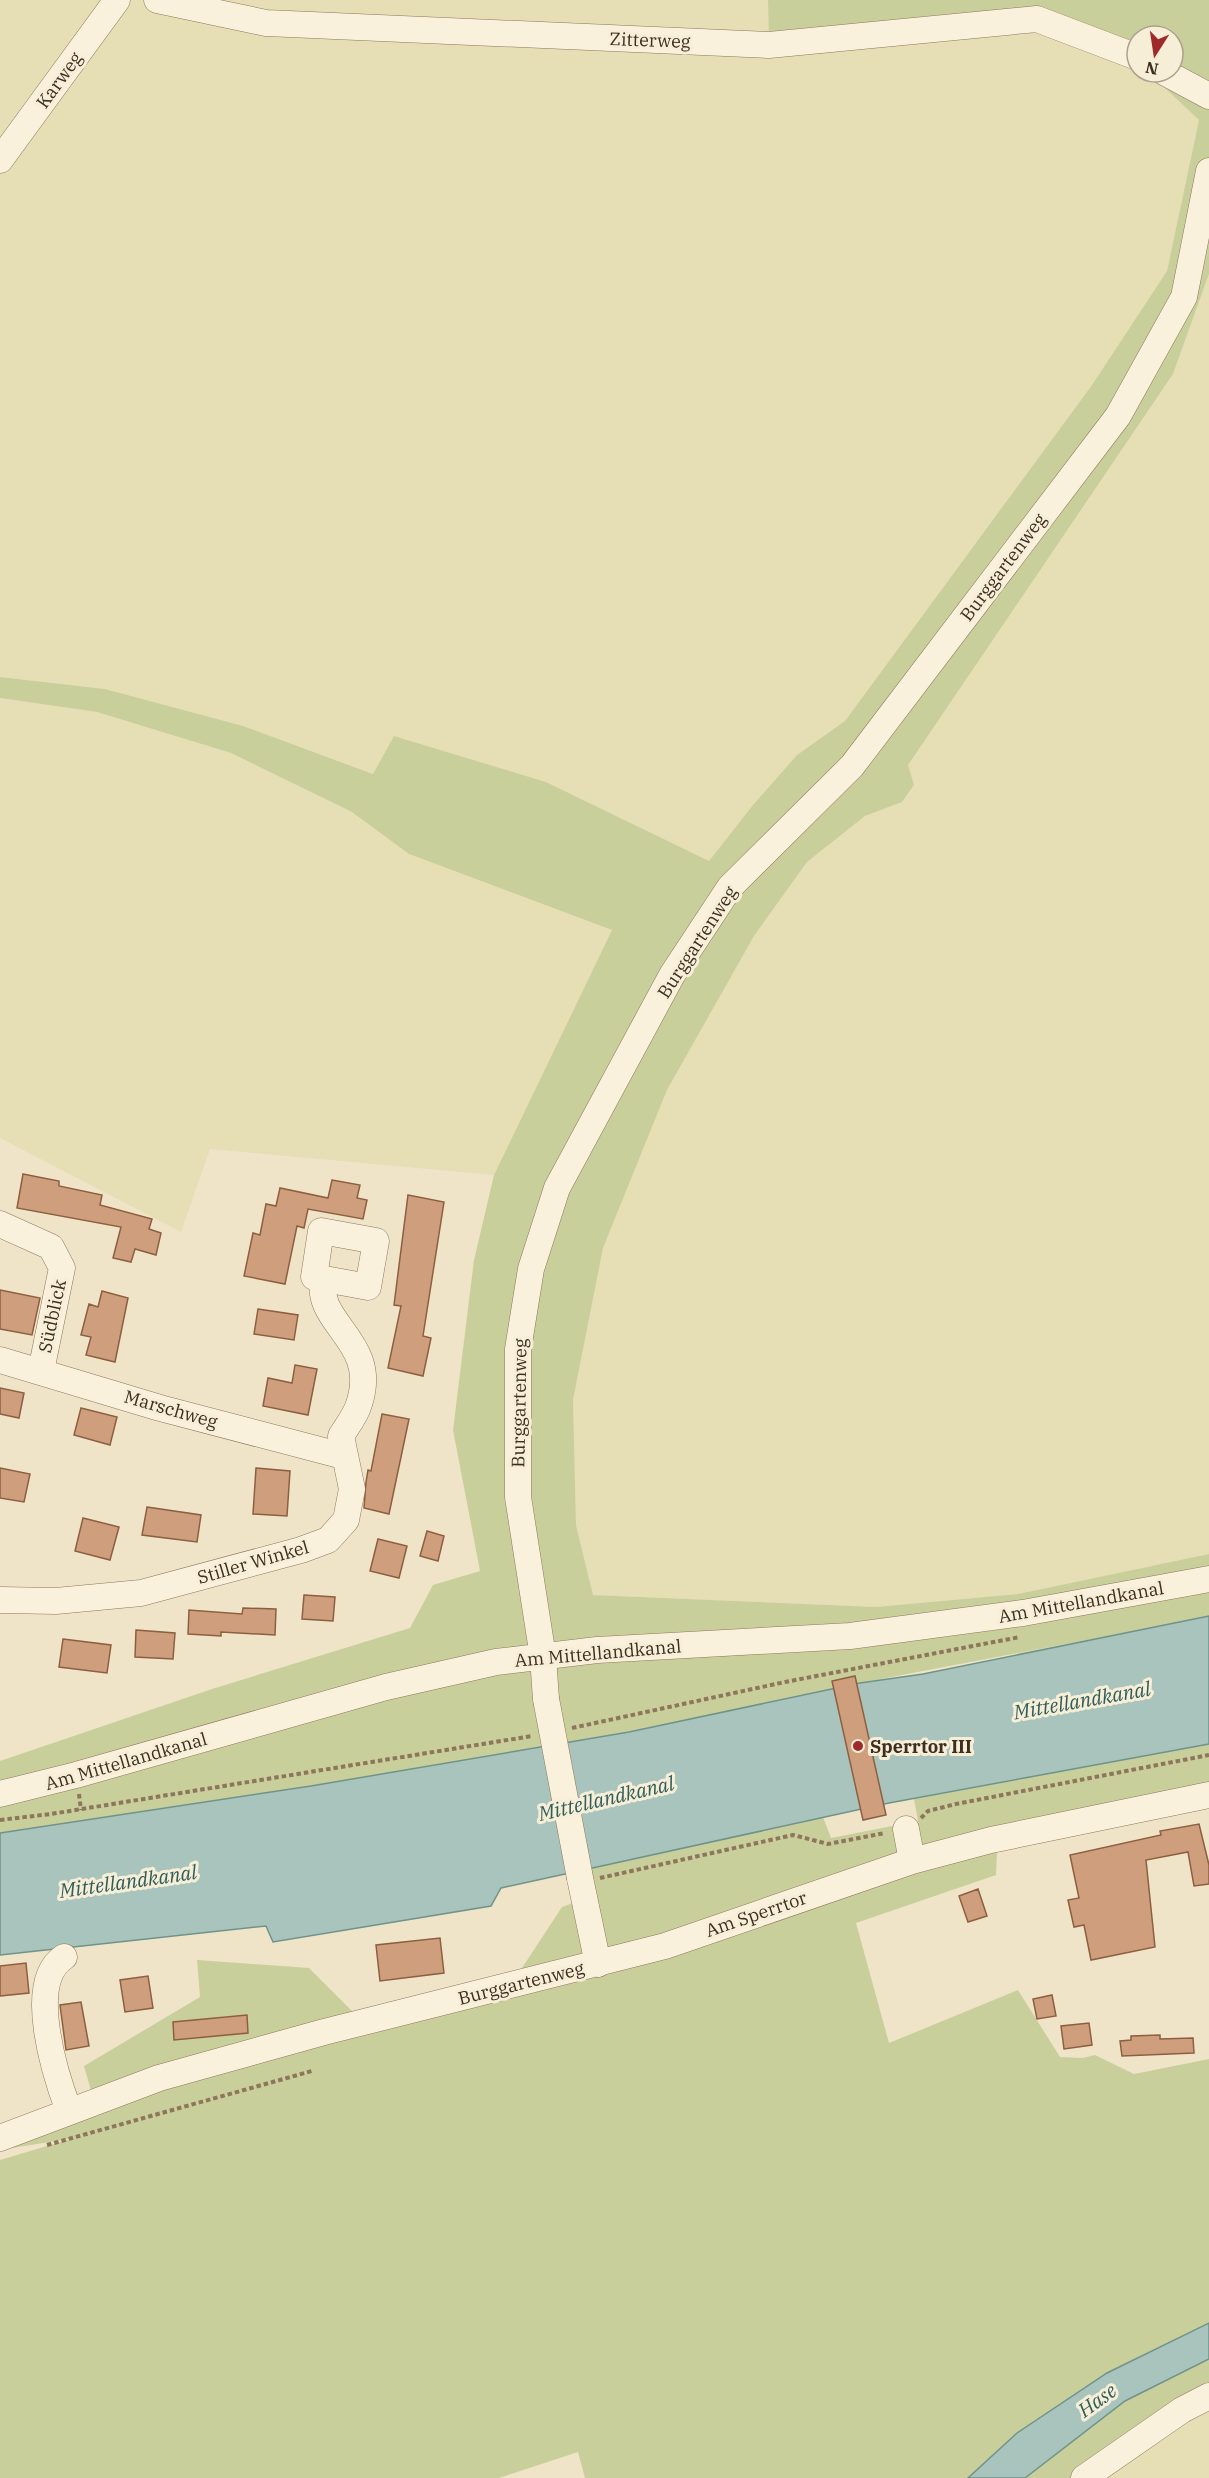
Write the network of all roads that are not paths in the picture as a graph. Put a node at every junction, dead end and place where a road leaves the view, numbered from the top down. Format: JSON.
{"nodes":[{"id":1,"x":117,"y":0,"type":"edge"},
{"id":2,"x":157,"y":0,"type":"edge"},
{"id":3,"x":1125,"y":52,"type":"edge"},
{"id":4,"x":1185,"y":83,"type":"edge"},
{"id":5,"x":1209,"y":96,"type":"edge"},
{"id":6,"x":0,"y":160,"type":"edge"},
{"id":7,"x":1209,"y":171,"type":"edge"},
{"id":8,"x":0,"y":1224,"type":"edge"},
{"id":9,"x":323,"y":1279,"type":"dead end"},
{"id":10,"x":0,"y":1360,"type":"edge"},
{"id":11,"x":41,"y":1371,"type":"junction"},
{"id":12,"x":343,"y":1456,"type":"junction"},
{"id":13,"x":1209,"y":1579,"type":"edge"},
{"id":14,"x":0,"y":1600,"type":"edge"},
{"id":15,"x":543,"y":1657,"type":"junction"},
{"id":16,"x":0,"y":1794,"type":"edge"},
{"id":17,"x":1209,"y":1795,"type":"edge"},
{"id":18,"x":906,"y":1829,"type":"road end"},
{"id":19,"x":912,"y":1861,"type":"junction"},
{"id":20,"x":64,"y":1958,"type":"dead end"},
{"id":21,"x":598,"y":1964,"type":"junction"},
{"id":22,"x":69,"y":2111,"type":"junction"},
{"id":23,"x":0,"y":2138,"type":"edge"},
{"id":24,"x":1209,"y":2396,"type":"edge"},
{"id":25,"x":1084,"y":2478,"type":"edge"}],
"edges":[{"from":1,"to":6,"type":"street","name":"Karweg"},
{"from":2,"to":3,"type":"street","name":"Zitterweg"},
{"from":4,"to":5,"type":"street"},
{"from":7,"to":15,"type":"street","name":"Burggartenweg"},
{"from":8,"to":11,"type":"street","name":"Südblick"},
{"from":9,"to":12,"type":"street","name":"Stiller Winkel"},
{"from":10,"to":11,"type":"street","name":"Marschweg"},
{"from":11,"to":12,"type":"street","name":"Marschweg"},
{"from":12,"to":14,"type":"street","name":"Stiller Winkel"},
{"from":13,"to":15,"type":"street","name":"Am Mittellandkanal"},
{"from":15,"to":16,"type":"street","name":"Am Mittellandkanal"},
{"from":15,"to":21,"type":"street","name":"Burggartenweg","bridge":true},
{"from":17,"to":19,"type":"street","name":"Am Sperrtor"},
{"from":18,"to":19,"type":"street"},
{"from":19,"to":21,"type":"street","name":"Am Sperrtor"},
{"from":20,"to":22,"type":"street"},
{"from":21,"to":22,"type":"street","name":"Burggartenweg"},
{"from":22,"to":23,"type":"street","name":"Burggartenweg"},
{"from":24,"to":25,"type":"street"}]}
